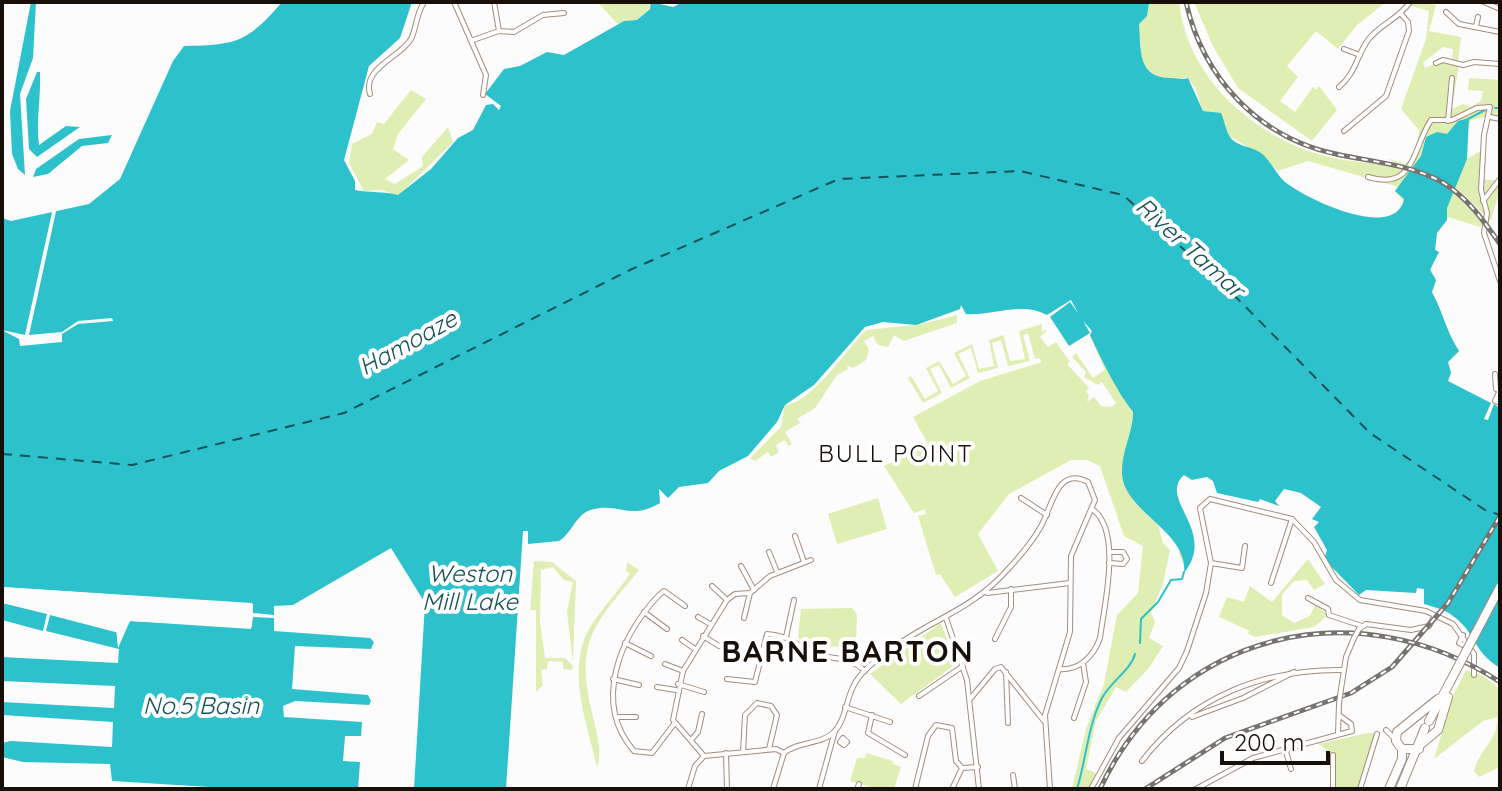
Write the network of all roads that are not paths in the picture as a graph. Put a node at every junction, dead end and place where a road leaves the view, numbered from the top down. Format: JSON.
{"nodes":[{"id":1,"x":424,"y":2,"type":"edge"},
{"id":2,"x":454,"y":2,"type":"edge"},
{"id":3,"x":494,"y":2,"type":"edge"},
{"id":4,"x":1410,"y":2,"type":"edge"},
{"id":5,"x":1484,"y":2,"type":"edge"},
{"id":6,"x":1500,"y":9,"type":"edge"},
{"id":7,"x":1446,"y":12,"type":"dead end"},
{"id":8,"x":564,"y":13,"type":"dead end"},
{"id":9,"x":1401,"y":14,"type":"junction"},
{"id":10,"x":1478,"y":17,"type":"dead end"},
{"id":11,"x":1476,"y":26,"type":"junction"},
{"id":12,"x":499,"y":31,"type":"junction"},
{"id":13,"x":1497,"y":33,"type":"edge"},
{"id":14,"x":473,"y":40,"type":"junction"},
{"id":15,"x":1344,"y":49,"type":"dead end"},
{"id":16,"x":1360,"y":55,"type":"junction"},
{"id":17,"x":1476,"y":55,"type":"dead end"},
{"id":18,"x":1474,"y":62,"type":"junction"},
{"id":19,"x":1436,"y":63,"type":"dead end"},
{"id":20,"x":1500,"y":64,"type":"edge"},
{"id":21,"x":1452,"y":78,"type":"dead end"},
{"id":22,"x":1339,"y":87,"type":"dead end"},
{"id":23,"x":370,"y":94,"type":"dead end"},
{"id":24,"x":483,"y":95,"type":"dead end"},
{"id":25,"x":1490,"y":117,"type":"junction"},
{"id":26,"x":1500,"y":119,"type":"edge"},
{"id":27,"x":1448,"y":121,"type":"junction"},
{"id":28,"x":1344,"y":131,"type":"dead end"},
{"id":29,"x":1368,"y":177,"type":"dead end"},
{"id":30,"x":1500,"y":179,"type":"edge"},
{"id":31,"x":1483,"y":201,"type":"junction"},
{"id":32,"x":1500,"y":281,"type":"edge"},
{"id":33,"x":1495,"y":374,"type":"dead end"},
{"id":34,"x":1500,"y":390,"type":"edge"},
{"id":35,"x":1498,"y":402,"type":"edge"},
{"id":36,"x":1021,"y":498,"type":"dead end"},
{"id":37,"x":1092,"y":509,"type":"junction"},
{"id":38,"x":1047,"y":515,"type":"junction"},
{"id":39,"x":1292,"y":519,"type":"junction"},
{"id":40,"x":795,"y":536,"type":"dead end"},
{"id":41,"x":1245,"y":546,"type":"dead end"},
{"id":42,"x":769,"y":552,"type":"dead end"},
{"id":43,"x":1109,"y":552,"type":"junction"},
{"id":44,"x":811,"y":560,"type":"dead end"},
{"id":45,"x":804,"y":562,"type":"junction"},
{"id":46,"x":1109,"y":563,"type":"junction"},
{"id":47,"x":1211,"y":563,"type":"junction"},
{"id":48,"x":741,"y":566,"type":"dead end"},
{"id":49,"x":777,"y":572,"type":"junction"},
{"id":50,"x":1070,"y":583,"type":"junction"},
{"id":51,"x":1271,"y":583,"type":"dead end"},
{"id":52,"x":712,"y":586,"type":"dead end"},
{"id":53,"x":1500,"y":587,"type":"edge"},
{"id":54,"x":1011,"y":589,"type":"junction"},
{"id":55,"x":754,"y":590,"type":"junction"},
{"id":56,"x":985,"y":594,"type":"junction"},
{"id":57,"x":1308,"y":598,"type":"dead end"},
{"id":58,"x":1500,"y":598,"type":"edge"},
{"id":59,"x":727,"y":600,"type":"junction"},
{"id":60,"x":794,"y":600,"type":"dead end"},
{"id":61,"x":685,"y":606,"type":"dead end"},
{"id":62,"x":644,"y":612,"type":"junction"},
{"id":63,"x":698,"y":617,"type":"dead end"},
{"id":64,"x":1434,"y":617,"type":"junction"},
{"id":65,"x":744,"y":618,"type":"dead end"},
{"id":66,"x":946,"y":618,"type":"junction"},
{"id":67,"x":710,"y":624,"type":"junction"},
{"id":68,"x":1360,"y":627,"type":"junction"},
{"id":69,"x":667,"y":629,"type":"dead end"},
{"id":70,"x":703,"y":636,"type":"junction"},
{"id":71,"x":786,"y":637,"type":"junction"},
{"id":72,"x":995,"y":639,"type":"dead end"},
{"id":73,"x":682,"y":640,"type":"dead end"},
{"id":74,"x":625,"y":643,"type":"junction"},
{"id":75,"x":719,"y":646,"type":"dead end"},
{"id":76,"x":695,"y":649,"type":"junction"},
{"id":77,"x":651,"y":656,"type":"dead end"},
{"id":78,"x":1083,"y":663,"type":"junction"},
{"id":79,"x":665,"y":664,"type":"dead end"},
{"id":80,"x":963,"y":666,"type":"junction"},
{"id":81,"x":1059,"y":669,"type":"junction"},
{"id":82,"x":1343,"y":670,"type":"junction"},
{"id":83,"x":683,"y":671,"type":"junction"},
{"id":84,"x":865,"y":671,"type":"junction"},
{"id":85,"x":1296,"y":671,"type":"junction"},
{"id":86,"x":1006,"y":672,"type":"junction"},
{"id":87,"x":1474,"y":675,"type":"dead end"},
{"id":88,"x":1268,"y":676,"type":"junction"},
{"id":89,"x":613,"y":679,"type":"junction"},
{"id":90,"x":727,"y":679,"type":"dead end"},
{"id":91,"x":1452,"y":683,"type":"junction"},
{"id":92,"x":678,"y":684,"type":"junction"},
{"id":93,"x":639,"y":685,"type":"dead end"},
{"id":94,"x":1271,"y":686,"type":"junction"},
{"id":95,"x":657,"y":687,"type":"dead end"},
{"id":96,"x":676,"y":690,"type":"junction"},
{"id":97,"x":704,"y":692,"type":"dead end"},
{"id":98,"x":919,"y":696,"type":"dead end"},
{"id":99,"x":1443,"y":698,"type":"junction"},
{"id":100,"x":970,"y":699,"type":"junction"},
{"id":101,"x":1213,"y":700,"type":"junction"},
{"id":102,"x":845,"y":707,"type":"junction"},
{"id":103,"x":1217,"y":709,"type":"junction"},
{"id":104,"x":702,"y":714,"type":"dead end"},
{"id":105,"x":872,"y":715,"type":"junction"},
{"id":106,"x":1339,"y":715,"type":"junction"},
{"id":107,"x":616,"y":717,"type":"junction"},
{"id":108,"x":636,"y":717,"type":"dead end"},
{"id":109,"x":1074,"y":718,"type":"dead end"},
{"id":110,"x":1188,"y":718,"type":"junction"},
{"id":111,"x":1044,"y":721,"type":"junction"},
{"id":112,"x":1344,"y":721,"type":"junction"},
{"id":113,"x":890,"y":722,"type":"dead end"},
{"id":114,"x":1008,"y":723,"type":"dead end"},
{"id":115,"x":674,"y":724,"type":"junction"},
{"id":116,"x":1428,"y":724,"type":"junction"},
{"id":117,"x":1403,"y":726,"type":"junction"},
{"id":118,"x":1338,"y":727,"type":"junction"},
{"id":119,"x":835,"y":731,"type":"junction"},
{"id":120,"x":1338,"y":734,"type":"junction"},
{"id":121,"x":1377,"y":734,"type":"dead end"},
{"id":122,"x":827,"y":738,"type":"junction"},
{"id":123,"x":691,"y":740,"type":"junction"},
{"id":124,"x":840,"y":743,"type":"dead end"},
{"id":125,"x":1399,"y":745,"type":"junction"},
{"id":126,"x":1419,"y":747,"type":"junction"},
{"id":127,"x":1285,"y":748,"type":"junction"},
{"id":128,"x":769,"y":749,"type":"junction"},
{"id":129,"x":832,"y":750,"type":"junction"},
{"id":130,"x":743,"y":752,"type":"junction"},
{"id":131,"x":726,"y":753,"type":"junction"},
{"id":132,"x":784,"y":753,"type":"junction"},
{"id":133,"x":905,"y":755,"type":"dead end"},
{"id":134,"x":1333,"y":755,"type":"dead end"},
{"id":135,"x":704,"y":756,"type":"junction"},
{"id":136,"x":1142,"y":761,"type":"dead end"},
{"id":137,"x":978,"y":767,"type":"junction"},
{"id":138,"x":962,"y":768,"type":"junction"},
{"id":139,"x":1291,"y":769,"type":"dead end"},
{"id":140,"x":1013,"y":775,"type":"dead end"},
{"id":141,"x":688,"y":789,"type":"edge"},
{"id":142,"x":727,"y":789,"type":"edge"},
{"id":143,"x":773,"y":789,"type":"edge"},
{"id":144,"x":819,"y":789,"type":"edge"},
{"id":145,"x":915,"y":789,"type":"edge"},
{"id":146,"x":952,"y":789,"type":"edge"},
{"id":147,"x":979,"y":789,"type":"edge"},
{"id":148,"x":1015,"y":789,"type":"edge"},
{"id":149,"x":1050,"y":789,"type":"edge"},
{"id":150,"x":1091,"y":789,"type":"edge"},
{"id":151,"x":1196,"y":789,"type":"edge"},
{"id":152,"x":1333,"y":789,"type":"edge"},
{"id":153,"x":1360,"y":789,"type":"edge"},
{"id":154,"x":1389,"y":789,"type":"edge"},
{"id":155,"x":1400,"y":789,"type":"edge"}],
"edges":[{"from":1,"to":23,"type":"street"},
{"from":2,"to":14,"type":"street"},
{"from":3,"to":12,"type":"street"},
{"from":4,"to":9,"type":"street"},
{"from":5,"to":6,"type":"street"},
{"from":7,"to":11,"type":"street"},
{"from":8,"to":12,"type":"street"},
{"from":9,"to":16,"type":"street"},
{"from":9,"to":28,"type":"street"},
{"from":10,"to":11,"type":"street"},
{"from":11,"to":13,"type":"street"},
{"from":12,"to":14,"type":"street"},
{"from":14,"to":24,"type":"street"},
{"from":15,"to":16,"type":"street"},
{"from":16,"to":22,"type":"street"},
{"from":17,"to":18,"type":"street"},
{"from":18,"to":19,"type":"street"},
{"from":18,"to":20,"type":"street"},
{"from":21,"to":27,"type":"street"},
{"from":25,"to":26,"type":"street"},
{"from":25,"to":27,"type":"street"},
{"from":25,"to":31,"type":"street"},
{"from":27,"to":29,"type":"street"},
{"from":30,"to":31,"type":"street"},
{"from":31,"to":32,"type":"street"},
{"from":33,"to":34,"type":"street"},
{"from":34,"to":35,"type":"street"},
{"from":36,"to":38,"type":"street"},
{"from":37,"to":38,"type":"street"},
{"from":37,"to":43,"type":"street"},
{"from":37,"to":50,"type":"street"},
{"from":38,"to":56,"type":"street"},
{"from":39,"to":47,"type":"street"},
{"from":39,"to":51,"type":"street"},
{"from":39,"to":64,"type":"street"},
{"from":40,"to":45,"type":"street"},
{"from":41,"to":47,"type":"street"},
{"from":42,"to":49,"type":"street"},
{"from":43,"to":46,"type":"street"},
{"from":43,"to":46,"type":"street"},
{"from":44,"to":45,"type":"street"},
{"from":45,"to":49,"type":"street"},
{"from":46,"to":78,"type":"street"},
{"from":47,"to":150,"type":"street"},
{"from":48,"to":55,"type":"street"},
{"from":49,"to":55,"type":"street"},
{"from":50,"to":54,"type":"street"},
{"from":50,"to":81,"type":"street"},
{"from":52,"to":59,"type":"street"},
{"from":53,"to":91,"type":"highway","bridge":true},
{"from":54,"to":56,"type":"street"},
{"from":54,"to":72,"type":"street"},
{"from":55,"to":59,"type":"street"},
{"from":55,"to":65,"type":"street"},
{"from":56,"to":66,"type":"street"},
{"from":57,"to":68,"type":"street"},
{"from":58,"to":91,"type":"highway","bridge":true},
{"from":59,"to":67,"type":"street"},
{"from":60,"to":71,"type":"street"},
{"from":61,"to":62,"type":"street"},
{"from":62,"to":69,"type":"street"},
{"from":62,"to":74,"type":"street"},
{"from":63,"to":67,"type":"street"},
{"from":64,"to":68,"type":"street"},
{"from":64,"to":87,"type":"street"},
{"from":66,"to":80,"type":"street"},
{"from":66,"to":84,"type":"street"},
{"from":67,"to":70,"type":"street"},
{"from":68,"to":82,"type":"street","bridge":true},
{"from":70,"to":75,"type":"street"},
{"from":70,"to":76,"type":"street"},
{"from":71,"to":84,"type":"street"},
{"from":71,"to":90,"type":"street"},
{"from":73,"to":76,"type":"street"},
{"from":74,"to":77,"type":"street"},
{"from":74,"to":89,"type":"street"},
{"from":76,"to":83,"type":"street"},
{"from":78,"to":81,"type":"street"},
{"from":78,"to":109,"type":"street"},
{"from":79,"to":83,"type":"street"},
{"from":80,"to":98,"type":"street"},
{"from":80,"to":100,"type":"street"},
{"from":81,"to":111,"type":"street"},
{"from":82,"to":85,"type":"street"},
{"from":82,"to":106,"type":"street","bridge":true},
{"from":83,"to":92,"type":"street"},
{"from":84,"to":102,"type":"street"},
{"from":85,"to":88,"type":"street"},
{"from":85,"to":94,"type":"street"},
{"from":86,"to":100,"type":"street"},
{"from":86,"to":111,"type":"street"},
{"from":86,"to":114,"type":"street"},
{"from":88,"to":94,"type":"street"},
{"from":88,"to":101,"type":"street"},
{"from":89,"to":93,"type":"street"},
{"from":89,"to":107,"type":"street"},
{"from":91,"to":99,"type":"highway"},
{"from":92,"to":96,"type":"street"},
{"from":92,"to":97,"type":"street"},
{"from":94,"to":103,"type":"street"},
{"from":95,"to":96,"type":"street"},
{"from":96,"to":115,"type":"street"},
{"from":99,"to":116,"type":"highway"},
{"from":99,"to":117,"type":"highway"},
{"from":99,"to":126,"type":"highway"},
{"from":100,"to":137,"type":"street"},
{"from":101,"to":103,"type":"street"},
{"from":101,"to":110,"type":"street"},
{"from":102,"to":105,"type":"street"},
{"from":102,"to":119,"type":"street"},
{"from":103,"to":110,"type":"street"},
{"from":104,"to":123,"type":"street"},
{"from":105,"to":113,"type":"street"},
{"from":105,"to":133,"type":"street"},
{"from":106,"to":112,"type":"street"},
{"from":106,"to":118,"type":"street"},
{"from":107,"to":108,"type":"street"},
{"from":107,"to":115,"type":"street"},
{"from":110,"to":136,"type":"street"},
{"from":111,"to":149,"type":"street"},
{"from":112,"to":118,"type":"street"},
{"from":112,"to":120,"type":"street"},
{"from":115,"to":123,"type":"street"},
{"from":116,"to":117,"type":"highway"},
{"from":116,"to":126,"type":"highway"},
{"from":117,"to":125,"type":"highway"},
{"from":118,"to":120,"type":"street"},
{"from":119,"to":122,"type":"street"},
{"from":119,"to":129,"type":"street"},
{"from":120,"to":127,"type":"street"},
{"from":121,"to":153,"type":"street"},
{"from":122,"to":129,"type":"street"},
{"from":122,"to":132,"type":"street"},
{"from":123,"to":135,"type":"street"},
{"from":124,"to":129,"type":"street"},
{"from":125,"to":126,"type":"highway"},
{"from":125,"to":154,"type":"highway"},
{"from":126,"to":155,"type":"highway"},
{"from":127,"to":139,"type":"street"},
{"from":127,"to":151,"type":"street"},
{"from":128,"to":130,"type":"street"},
{"from":128,"to":130,"type":"street"},
{"from":128,"to":132,"type":"street"},
{"from":129,"to":144,"type":"street"},
{"from":130,"to":131,"type":"street"},
{"from":131,"to":135,"type":"street"},
{"from":131,"to":142,"type":"street"},
{"from":132,"to":143,"type":"street"},
{"from":134,"to":152,"type":"street"},
{"from":135,"to":141,"type":"street"},
{"from":137,"to":138,"type":"street"},
{"from":137,"to":147,"type":"street"},
{"from":138,"to":145,"type":"street"},
{"from":138,"to":146,"type":"street"},
{"from":140,"to":148,"type":"street"}]}
